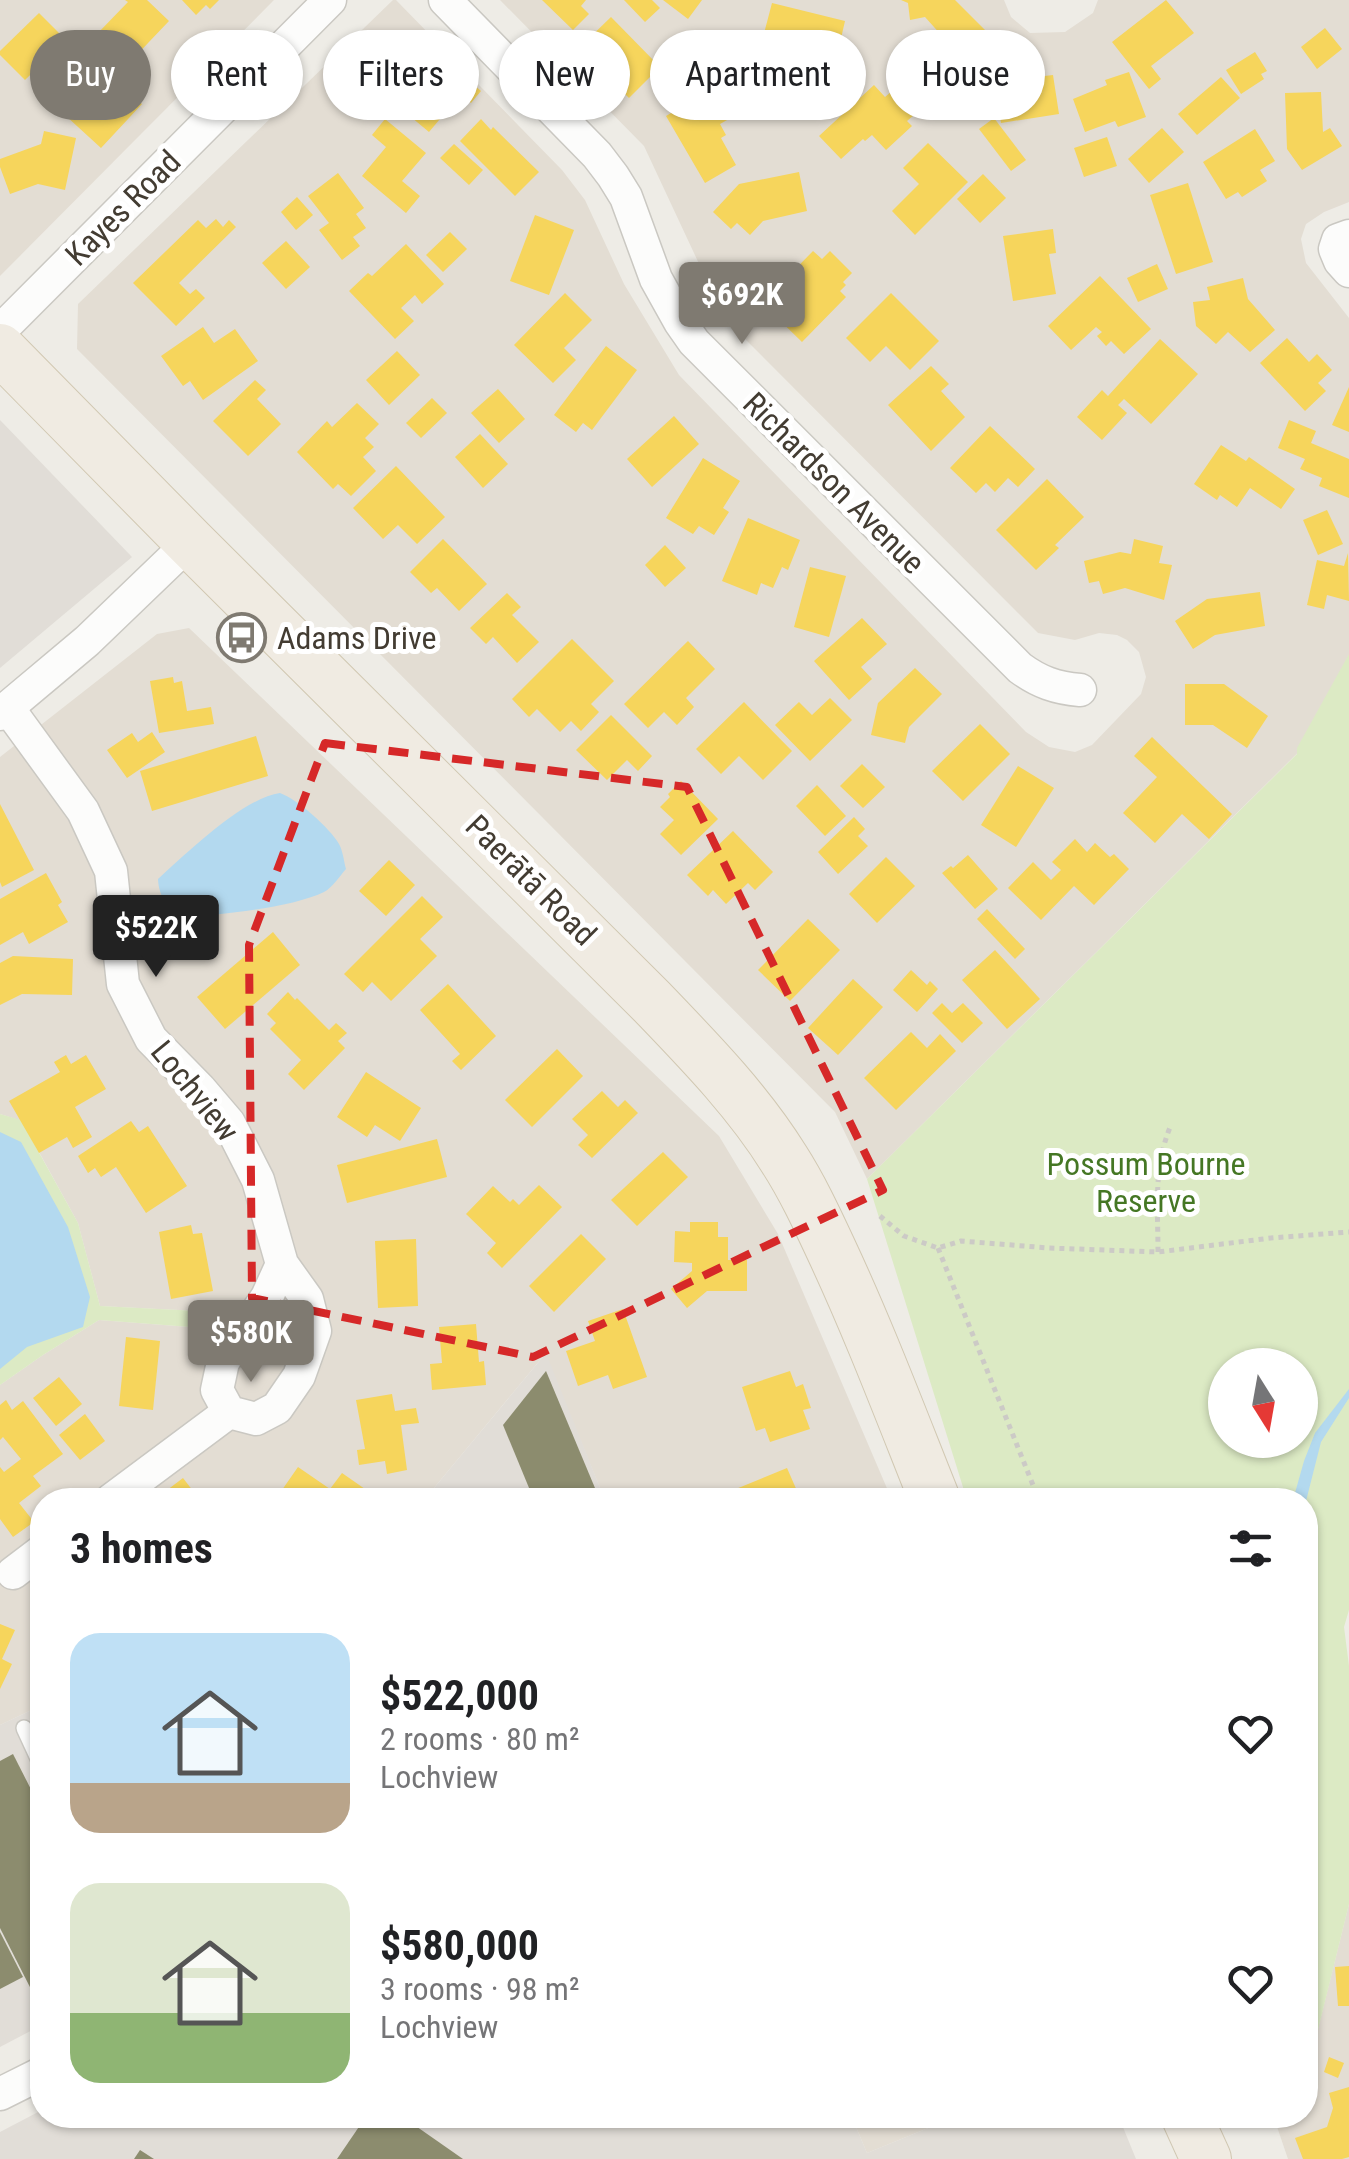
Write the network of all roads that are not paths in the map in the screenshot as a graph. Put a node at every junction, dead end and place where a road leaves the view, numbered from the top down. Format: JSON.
{"nodes":[{"id":1,"x":330,"y":0,"type":"edge"},
{"id":2,"x":444,"y":0,"type":"edge"},
{"id":3,"x":1349,"y":236,"type":"edge"},
{"id":4,"x":1349,"y":271,"type":"edge"},
{"id":5,"x":0,"y":331,"type":"edge"},
{"id":6,"x":0,"y":349,"type":"edge"},
{"id":7,"x":190,"y":542,"type":"junction"},
{"id":8,"x":1080,"y":690,"type":"dead end"},
{"id":9,"x":4,"y":711,"type":"edge"},
{"id":10,"x":282,"y":1264,"type":"junction"},
{"id":11,"x":229,"y":1412,"type":"junction"},
{"id":12,"x":127,"y":1488,"type":"edge"},
{"id":13,"x":930,"y":1488,"type":"edge"},
{"id":14,"x":30,"y":1560,"type":"edge"},
{"id":15,"x":12,"y":1573,"type":"dead end"},
{"id":16,"x":24,"y":1728,"type":"dead end"},
{"id":17,"x":30,"y":1741,"type":"edge"},
{"id":18,"x":30,"y":2079,"type":"edge"},
{"id":19,"x":0,"y":2094,"type":"edge"},
{"id":20,"x":1192,"y":2128,"type":"edge"},
{"id":21,"x":1206,"y":2159,"type":"edge"}],
"edges":[{"from":1,"to":5,"type":"street","name":"Kayes Road"},
{"from":2,"to":8,"type":"street","name":"Richardson Avenue"},
{"from":3,"to":4,"type":"street"},
{"from":6,"to":7,"type":"main road","name":"Paerātā Road"},
{"from":7,"to":9,"type":"street"},
{"from":7,"to":13,"type":"main road","name":"Paerātā Road"},
{"from":9,"to":10,"type":"street","name":"Lochview"},
{"from":10,"to":11,"type":"street"},
{"from":10,"to":11,"type":"street","name":"Lochview"},
{"from":11,"to":12,"type":"street"},
{"from":14,"to":15,"type":"street"},
{"from":16,"to":17,"type":"lane"},
{"from":18,"to":19,"type":"street"},
{"from":20,"to":21,"type":"main road"}]}
